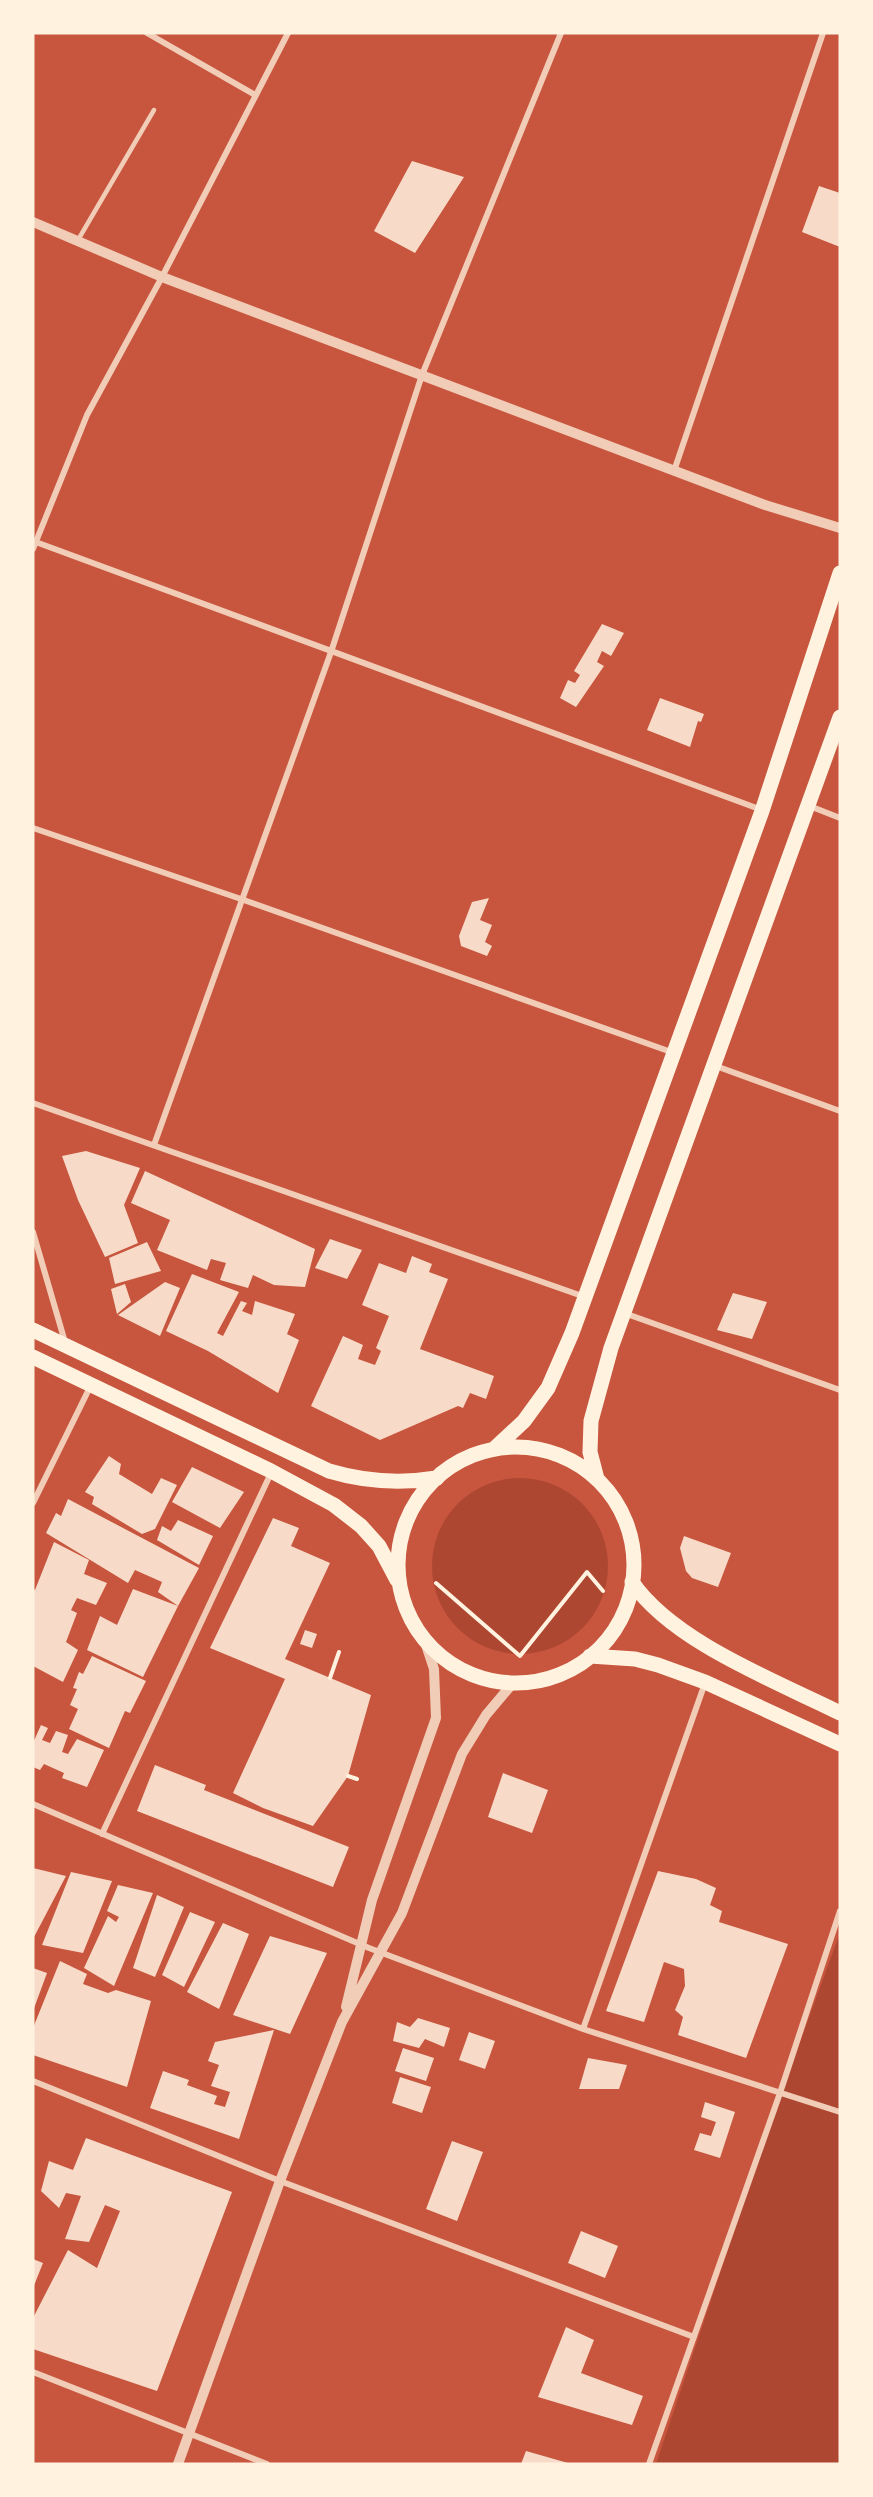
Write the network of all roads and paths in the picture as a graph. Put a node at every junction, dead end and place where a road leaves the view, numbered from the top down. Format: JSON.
{"nodes":[{"id":1,"x":147,"y":33,"type":"edge"},
{"id":2,"x":288,"y":33,"type":"edge"},
{"id":3,"x":561,"y":33,"type":"edge"},
{"id":4,"x":823,"y":33,"type":"edge"},
{"id":5,"x":255,"y":95,"type":"junction"},
{"id":6,"x":154,"y":110,"type":"dead end"},
{"id":7,"x":33,"y":222,"type":"edge"},
{"id":8,"x":77,"y":242,"type":"junction"},
{"id":9,"x":162,"y":277,"type":"junction"},
{"id":10,"x":422,"y":375,"type":"junction"},
{"id":11,"x":674,"y":471,"type":"junction"},
{"id":12,"x":840,"y":528,"type":"edge"},
{"id":13,"x":34,"y":541,"type":"edge"},
{"id":14,"x":33,"y":549,"type":"edge"},
{"id":15,"x":840,"y":573,"type":"edge"},
{"id":16,"x":331,"y":651,"type":"junction"},
{"id":17,"x":840,"y":717,"type":"edge"},
{"id":18,"x":807,"y":805,"type":"junction"},
{"id":19,"x":762,"y":811,"type":"junction"},
{"id":20,"x":840,"y":818,"type":"edge"},
{"id":21,"x":33,"y":828,"type":"edge"},
{"id":22,"x":241,"y":899,"type":"junction"},
{"id":23,"x":675,"y":1053,"type":"junction"},
{"id":24,"x":713,"y":1064,"type":"junction"},
{"id":25,"x":33,"y":1103,"type":"edge"},
{"id":26,"x":840,"y":1110,"type":"edge"},
{"id":27,"x":153,"y":1145,"type":"junction"},
{"id":28,"x":33,"y":1232,"type":"edge"},
{"id":29,"x":586,"y":1297,"type":"junction"},
{"id":30,"x":624,"y":1313,"type":"junction"},
{"id":31,"x":33,"y":1330,"type":"edge"},
{"id":32,"x":66,"y":1346,"type":"junction"},
{"id":33,"x":33,"y":1357,"type":"edge"},
{"id":34,"x":91,"y":1385,"type":"junction"},
{"id":35,"x":840,"y":1390,"type":"edge"},
{"id":36,"x":495,"y":1448,"type":"junction"},
{"id":37,"x":271,"y":1471,"type":"junction"},
{"id":38,"x":437,"y":1478,"type":"junction"},
{"id":39,"x":597,"y":1479,"type":"junction"},
{"id":40,"x":33,"y":1503,"type":"edge"},
{"id":41,"x":632,"y":1582,"type":"junction"},
{"id":42,"x":436,"y":1583,"type":"dead end"},
{"id":43,"x":399,"y":1584,"type":"junction"},
{"id":44,"x":603,"y":1590,"type":"dead end"},
{"id":45,"x":426,"y":1642,"type":"junction"},
{"id":46,"x":339,"y":1652,"type":"dead end"},
{"id":47,"x":590,"y":1656,"type":"junction"},
{"id":48,"x":330,"y":1678,"type":"dead end"},
{"id":49,"x":705,"y":1682,"type":"junction"},
{"id":50,"x":513,"y":1683,"type":"junction"},
{"id":51,"x":840,"y":1713,"type":"edge"},
{"id":52,"x":840,"y":1744,"type":"edge"},
{"id":53,"x":348,"y":1776,"type":"dead end"},
{"id":54,"x":357,"y":1779,"type":"dead end"},
{"id":55,"x":33,"y":1804,"type":"edge"},
{"id":56,"x":102,"y":1834,"type":"junction"},
{"id":57,"x":840,"y":1911,"type":"edge"},
{"id":58,"x":361,"y":1945,"type":"junction"},
{"id":59,"x":380,"y":1952,"type":"junction"},
{"id":60,"x":342,"y":2022,"type":"junction"},
{"id":61,"x":583,"y":2030,"type":"junction"},
{"id":62,"x":33,"y":2080,"type":"edge"},
{"id":63,"x":780,"y":2092,"type":"junction"},
{"id":64,"x":840,"y":2112,"type":"edge"},
{"id":65,"x":280,"y":2181,"type":"junction"},
{"id":66,"x":694,"y":2337,"type":"junction"},
{"id":67,"x":33,"y":2372,"type":"edge"},
{"id":68,"x":189,"y":2433,"type":"junction"},
{"id":69,"x":178,"y":2464,"type":"edge"},
{"id":70,"x":267,"y":2464,"type":"edge"},
{"id":71,"x":649,"y":2464,"type":"edge"}],
"edges":[{"from":1,"to":5,"type":"street"},
{"from":2,"to":5,"type":"street"},
{"from":3,"to":10,"type":"street"},
{"from":4,"to":11,"type":"street"},
{"from":5,"to":9,"type":"street"},
{"from":6,"to":8,"type":"lane"},
{"from":7,"to":8,"type":"street"},
{"from":8,"to":9,"type":"street"},
{"from":9,"to":10,"type":"street"},
{"from":9,"to":13,"type":"street"},
{"from":10,"to":11,"type":"street"},
{"from":10,"to":16,"type":"street"},
{"from":11,"to":12,"type":"street"},
{"from":13,"to":14,"type":"street"},
{"from":13,"to":16,"type":"street"},
{"from":15,"to":19,"type":"main road"},
{"from":16,"to":19,"type":"street"},
{"from":16,"to":22,"type":"street"},
{"from":17,"to":18,"type":"main road"},
{"from":18,"to":20,"type":"street"},
{"from":18,"to":24,"type":"main road"},
{"from":19,"to":23,"type":"main road"},
{"from":21,"to":22,"type":"street"},
{"from":22,"to":23,"type":"street"},
{"from":22,"to":27,"type":"street"},
{"from":23,"to":29,"type":"main road"},
{"from":24,"to":26,"type":"street"},
{"from":24,"to":30,"type":"main road"},
{"from":25,"to":27,"type":"street"},
{"from":27,"to":29,"type":"street"},
{"from":28,"to":32,"type":"street"},
{"from":29,"to":36,"type":"main road"},
{"from":30,"to":35,"type":"street"},
{"from":30,"to":39,"type":"main road"},
{"from":31,"to":32,"type":"main road"},
{"from":32,"to":38,"type":"main road"},
{"from":33,"to":34,"type":"main road"},
{"from":34,"to":37,"type":"main road"},
{"from":34,"to":40,"type":"street"},
{"from":36,"to":38,"type":"main road"},
{"from":36,"to":39,"type":"main road"},
{"from":37,"to":43,"type":"main road"},
{"from":37,"to":56,"type":"street"},
{"from":38,"to":43,"type":"main road"},
{"from":39,"to":41,"type":"main road"},
{"from":41,"to":47,"type":"main road"},
{"from":41,"to":51,"type":"main road"},
{"from":42,"to":44,"type":"path"},
{"from":43,"to":45,"type":"main road"},
{"from":45,"to":50,"type":"main road"},
{"from":45,"to":58,"type":"street"},
{"from":46,"to":48,"type":"path"},
{"from":47,"to":49,"type":"main road"},
{"from":47,"to":50,"type":"main road"},
{"from":49,"to":52,"type":"main road"},
{"from":49,"to":61,"type":"street"},
{"from":50,"to":59,"type":"street"},
{"from":53,"to":54,"type":"path"},
{"from":55,"to":56,"type":"street"},
{"from":56,"to":58,"type":"street"},
{"from":57,"to":63,"type":"street"},
{"from":58,"to":59,"type":"street"},
{"from":58,"to":60,"type":"street"},
{"from":59,"to":60,"type":"street"},
{"from":59,"to":61,"type":"street"},
{"from":60,"to":65,"type":"street"},
{"from":61,"to":63,"type":"street"},
{"from":62,"to":65,"type":"street"},
{"from":63,"to":64,"type":"street"},
{"from":63,"to":66,"type":"street"},
{"from":65,"to":66,"type":"street"},
{"from":65,"to":68,"type":"street"},
{"from":66,"to":71,"type":"street"},
{"from":67,"to":68,"type":"street"},
{"from":68,"to":69,"type":"street"},
{"from":68,"to":70,"type":"street"}]}
